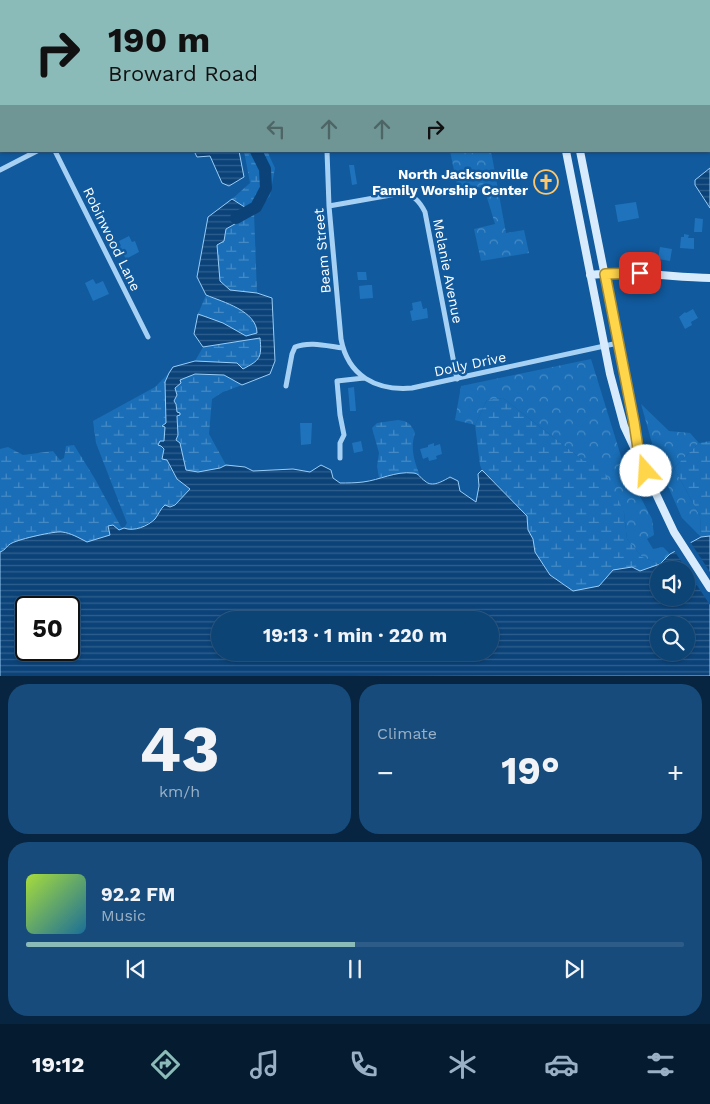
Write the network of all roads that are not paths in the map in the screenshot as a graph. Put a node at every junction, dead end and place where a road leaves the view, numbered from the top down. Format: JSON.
{"nodes":[{"id":1,"x":35,"y":152,"type":"edge"},
{"id":2,"x":56,"y":152,"type":"edge"},
{"id":3,"x":327,"y":152,"type":"edge"},
{"id":4,"x":566,"y":152,"type":"edge"},
{"id":5,"x":580,"y":152,"type":"edge"},
{"id":6,"x":0,"y":170,"type":"edge"},
{"id":7,"x":329,"y":206,"type":"junction"},
{"id":8,"x":605,"y":274,"type":"junction"},
{"id":9,"x":590,"y":275,"type":"junction"},
{"id":10,"x":710,"y":278,"type":"edge"},
{"id":11,"x":148,"y":337,"type":"dead end"},
{"id":12,"x":618,"y":343,"type":"junction"},
{"id":13,"x":604,"y":346,"type":"junction"},
{"id":14,"x":343,"y":348,"type":"junction"},
{"id":15,"x":364,"y":378,"type":"junction"},
{"id":16,"x":457,"y":379,"type":"junction"},
{"id":17,"x":286,"y":386,"type":"dead end"},
{"id":18,"x":639,"y":455,"type":"junction"},
{"id":19,"x":340,"y":458,"type":"dead end"},
{"id":20,"x":710,"y":588,"type":"edge"}],
"edges":[{"from":1,"to":6,"type":"street"},
{"from":2,"to":11,"type":"street","name":"Robinwood Lane"},
{"from":3,"to":7,"type":"street","name":"Beam Street"},
{"from":4,"to":9,"type":"main road"},
{"from":5,"to":8,"type":"main road"},
{"from":7,"to":14,"type":"street","name":"Beam Street"},
{"from":7,"to":16,"type":"street","name":"Melanie Avenue"},
{"from":8,"to":9,"type":"main road"},
{"from":8,"to":10,"type":"main road"},
{"from":8,"to":12,"type":"main road"},
{"from":9,"to":13,"type":"main road"},
{"from":12,"to":13,"type":"street","name":"Dolly Drive"},
{"from":12,"to":18,"type":"main road"},
{"from":13,"to":16,"type":"street","name":"Dolly Drive"},
{"from":13,"to":18,"type":"main road"},
{"from":14,"to":15,"type":"street","name":"Dolly Drive"},
{"from":14,"to":17,"type":"street"},
{"from":15,"to":16,"type":"street","name":"Dolly Drive"},
{"from":15,"to":19,"type":"street"},
{"from":18,"to":20,"type":"main road"}]}
